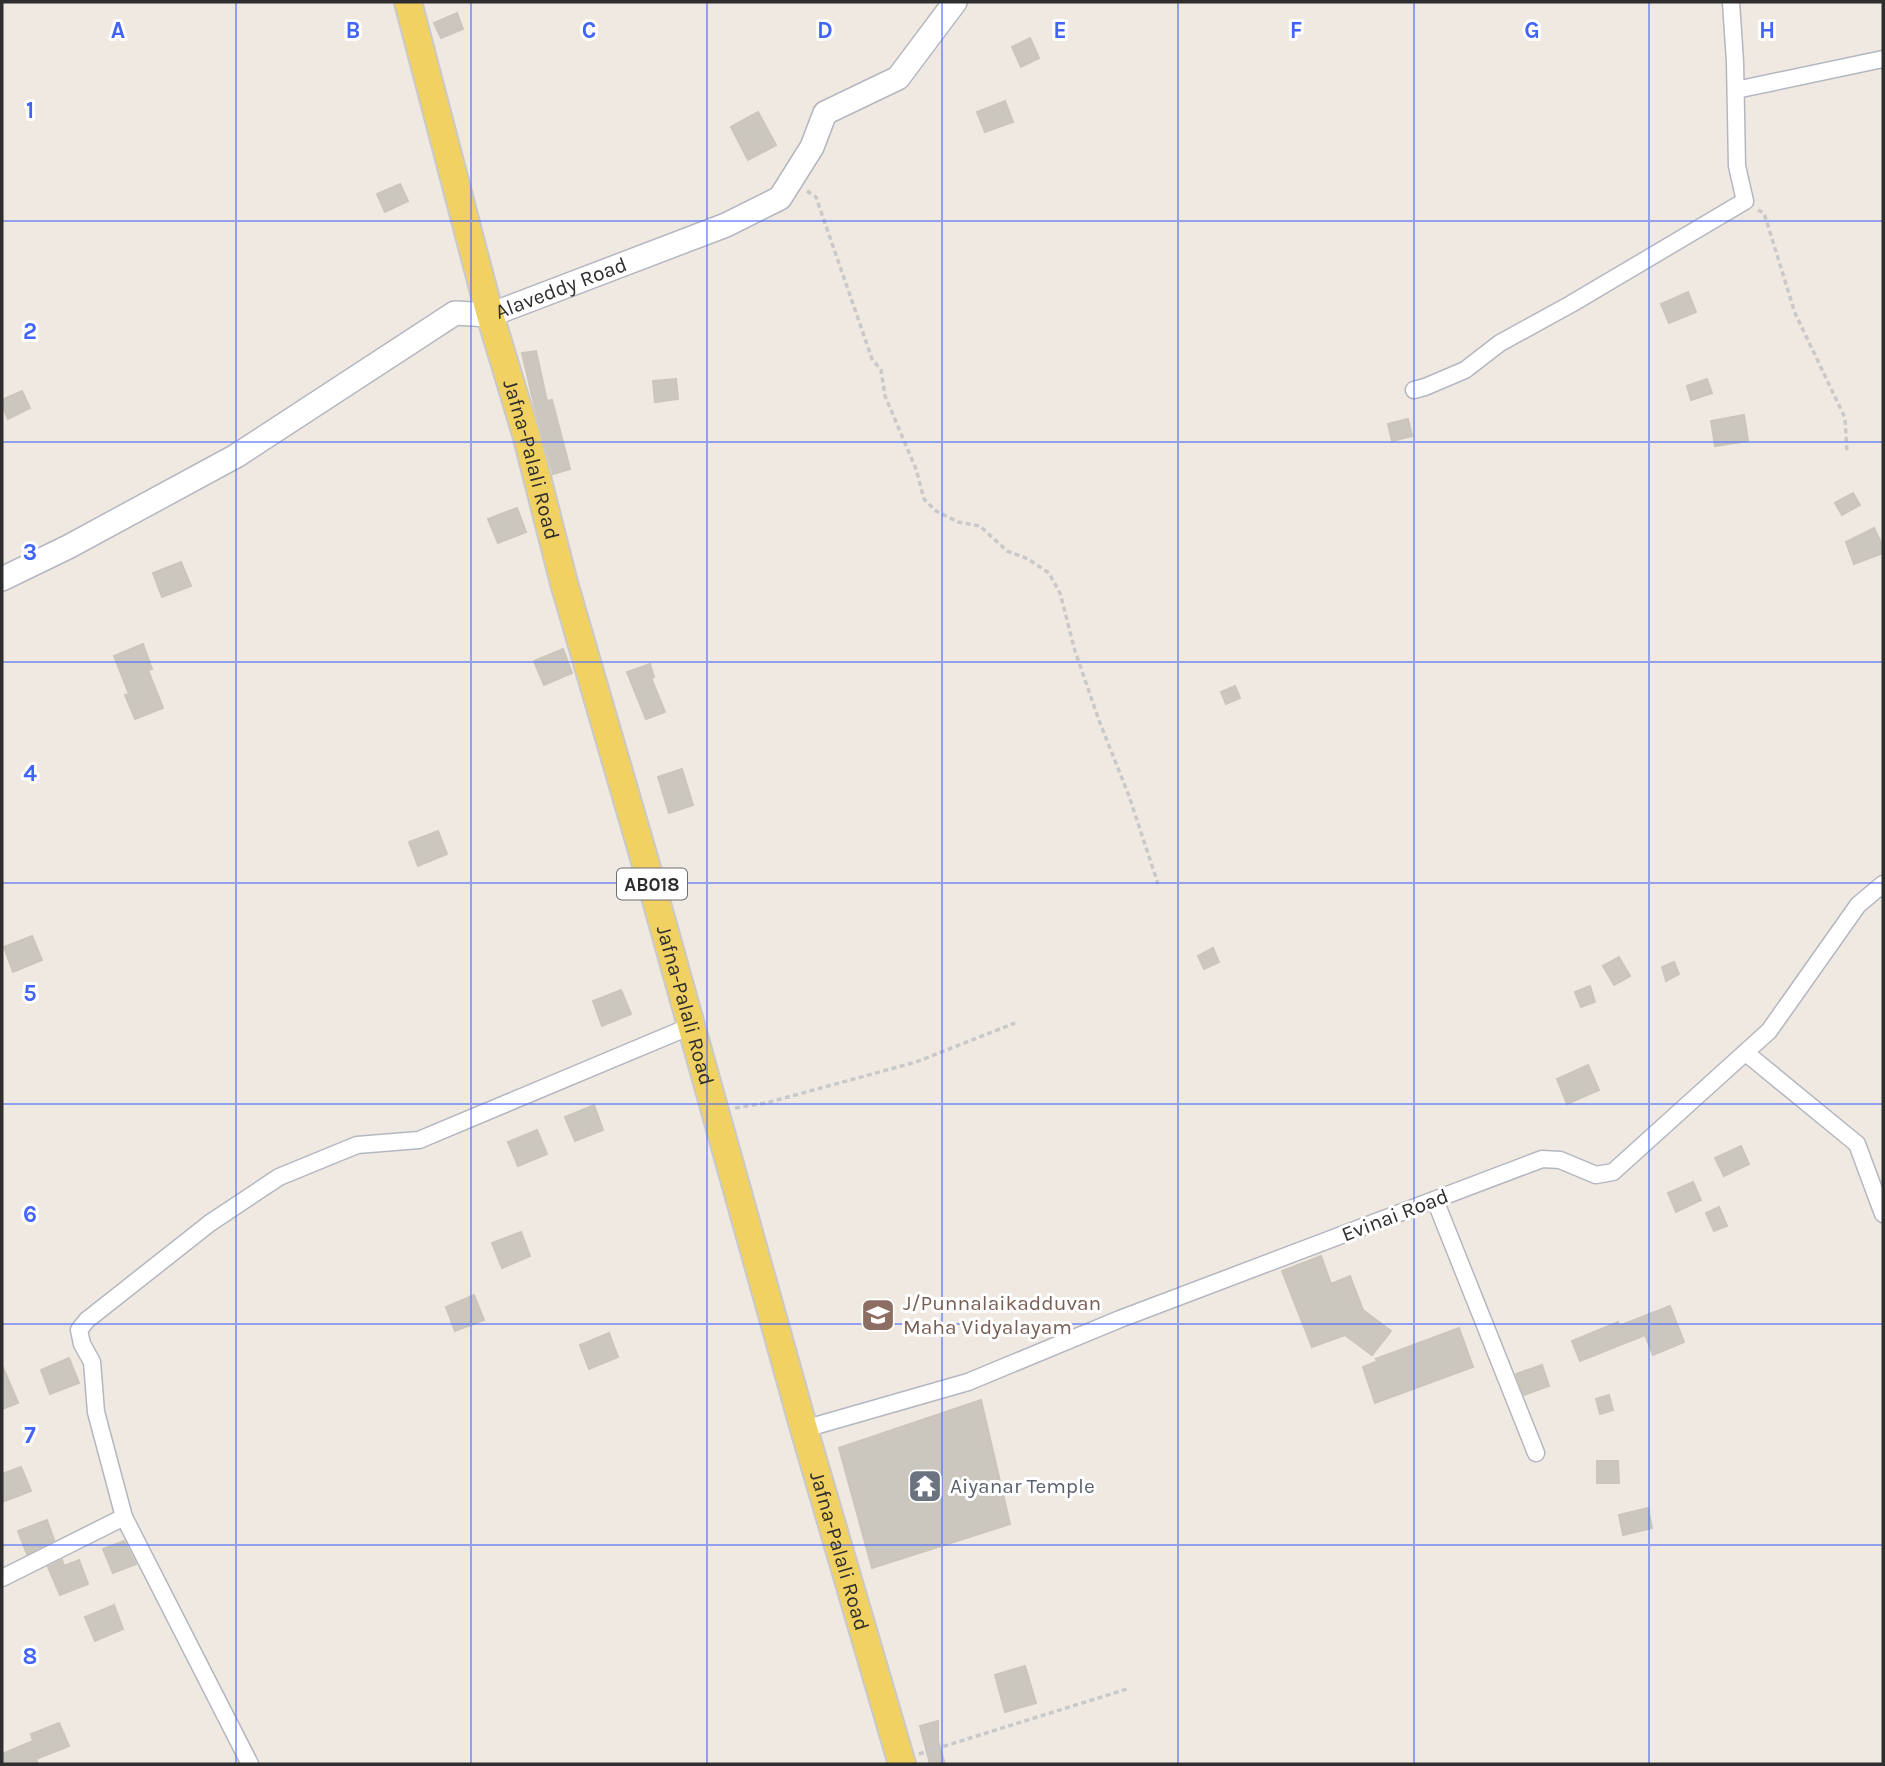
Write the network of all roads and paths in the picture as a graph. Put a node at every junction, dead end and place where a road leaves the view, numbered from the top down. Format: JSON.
{"nodes":[{"id":1,"x":408,"y":2,"type":"edge"},
{"id":2,"x":955,"y":2,"type":"edge"},
{"id":3,"x":1731,"y":2,"type":"edge"},
{"id":4,"x":1883,"y":59,"type":"edge"},
{"id":5,"x":1736,"y":90,"type":"junction"},
{"id":6,"x":791,"y":180,"type":"junction"},
{"id":7,"x":1745,"y":201,"type":"junction"},
{"id":8,"x":490,"y":315,"type":"junction"},
{"id":9,"x":1414,"y":390,"type":"dead end"},
{"id":10,"x":1847,"y":452,"type":"dead end"},
{"id":11,"x":2,"y":579,"type":"edge"},
{"id":12,"x":1158,"y":884,"type":"dead end"},
{"id":13,"x":1883,"y":884,"type":"edge"},
{"id":14,"x":1015,"y":1023,"type":"dead end"},
{"id":15,"x":691,"y":1026,"type":"junction"},
{"id":16,"x":1746,"y":1053,"type":"junction"},
{"id":17,"x":715,"y":1111,"type":"junction"},
{"id":18,"x":1435,"y":1200,"type":"junction"},
{"id":19,"x":1883,"y":1214,"type":"edge"},
{"id":20,"x":804,"y":1429,"type":"junction"},
{"id":21,"x":1536,"y":1453,"type":"dead end"},
{"id":22,"x":124,"y":1517,"type":"junction"},
{"id":23,"x":2,"y":1578,"type":"edge"},
{"id":24,"x":1128,"y":1689,"type":"dead end"},
{"id":25,"x":901,"y":1762,"type":"edge"},
{"id":26,"x":250,"y":1764,"type":"edge"}],
"edges":[{"from":1,"to":8,"type":"main road","name":"Jafna-Palali Road","number":"AB018"},
{"from":2,"to":6,"type":"street","name":"Alaveddy Road"},
{"from":3,"to":5,"type":"street"},
{"from":4,"to":5,"type":"street"},
{"from":5,"to":7,"type":"street"},
{"from":6,"to":8,"type":"street","name":"Alaveddy Road"},
{"from":6,"to":12,"type":"path"},
{"from":7,"to":9,"type":"street"},
{"from":7,"to":10,"type":"path"},
{"from":8,"to":11,"type":"street","name":"Alaveddy Road"},
{"from":8,"to":15,"type":"main road","name":"Jafna-Palali Road","number":"AB018"},
{"from":13,"to":16,"type":"street","name":"Evinai Road"},
{"from":14,"to":17,"type":"path"},
{"from":15,"to":17,"type":"main road","name":"Jafna-Palali Road","number":"AB018"},
{"from":15,"to":22,"type":"street"},
{"from":16,"to":18,"type":"street","name":"Evinai Road"},
{"from":16,"to":19,"type":"street"},
{"from":17,"to":20,"type":"main road","name":"Jafna-Palali Road","number":"AB018"},
{"from":18,"to":20,"type":"street","name":"Evinai Road"},
{"from":18,"to":21,"type":"street"},
{"from":20,"to":25,"type":"main road","name":"Jafna-Palali Road","number":"AB018"},
{"from":22,"to":23,"type":"street"},
{"from":22,"to":26,"type":"street"},
{"from":24,"to":25,"type":"path"}]}
